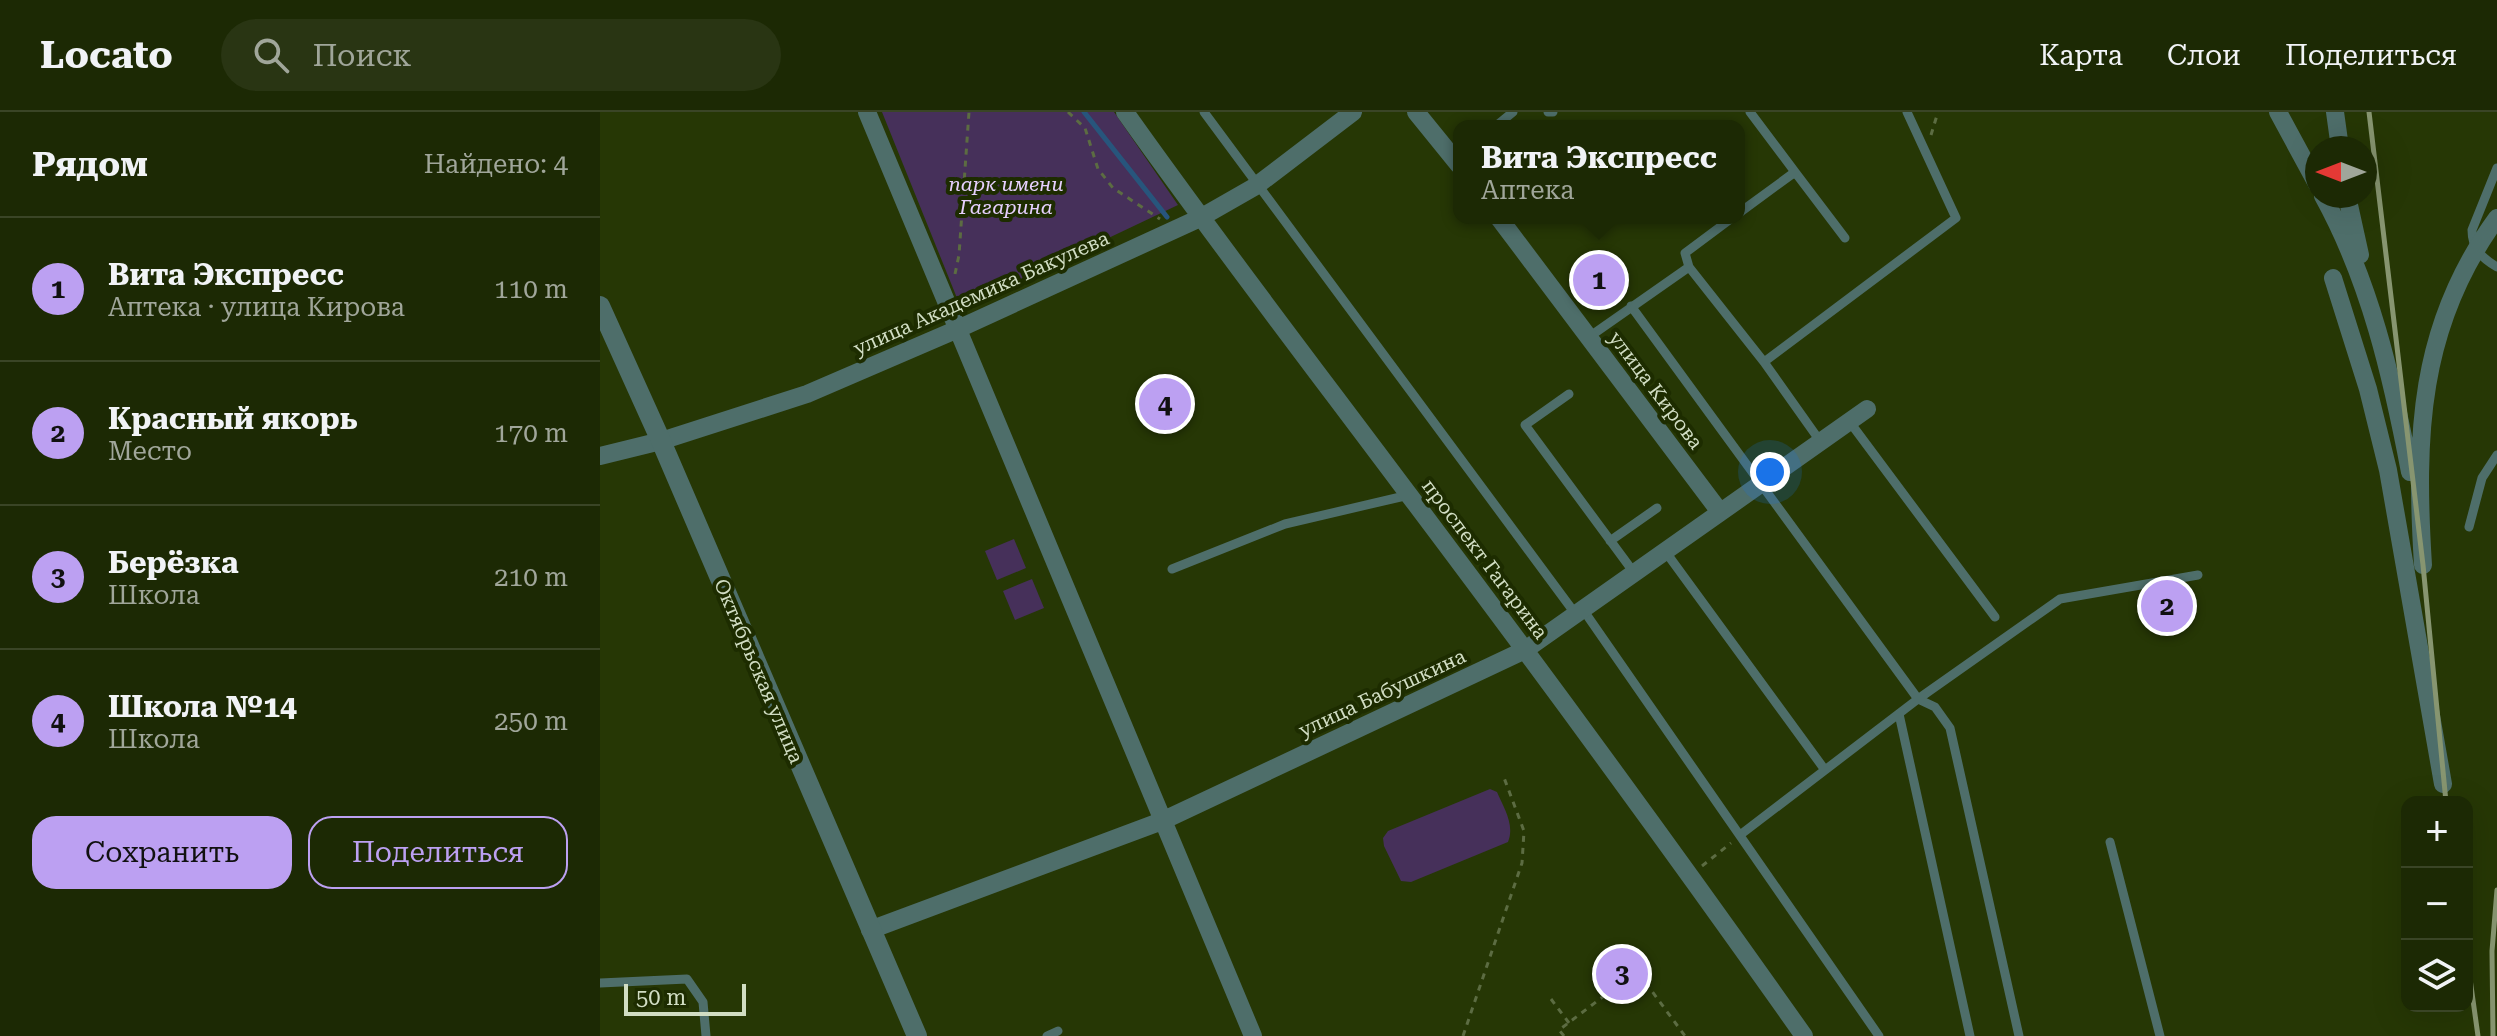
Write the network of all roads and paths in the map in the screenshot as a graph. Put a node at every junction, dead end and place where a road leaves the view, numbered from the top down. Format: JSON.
{"nodes":[{"id":1,"x":867,"y":112,"type":"edge"},
{"id":2,"x":969,"y":112,"type":"edge"},
{"id":3,"x":1068,"y":112,"type":"edge"},
{"id":4,"x":1125,"y":112,"type":"edge"},
{"id":5,"x":1204,"y":112,"type":"edge"},
{"id":6,"x":1353,"y":112,"type":"edge"},
{"id":7,"x":1416,"y":112,"type":"edge"},
{"id":8,"x":1750,"y":112,"type":"edge"},
{"id":9,"x":1907,"y":112,"type":"edge"},
{"id":10,"x":2278,"y":112,"type":"edge"},
{"id":11,"x":2335,"y":112,"type":"edge"},
{"id":12,"x":2338,"y":136,"type":"edge"},
{"id":13,"x":1453,"y":154,"type":"edge"},
{"id":14,"x":2305,"y":162,"type":"edge"},
{"id":15,"x":2497,"y":168,"type":"edge"},
{"id":16,"x":1795,"y":172,"type":"junction"},
{"id":17,"x":1256,"y":186,"type":"junction"},
{"id":18,"x":2329,"y":208,"type":"edge"},
{"id":19,"x":2350,"y":208,"type":"edge"},
{"id":20,"x":1745,"y":209,"type":"edge"},
{"id":21,"x":1200,"y":218,"type":"junction"},
{"id":22,"x":2497,"y":218,"type":"edge"},
{"id":23,"x":1504,"y":224,"type":"edge"},
{"id":24,"x":1724,"y":224,"type":"edge"},
{"id":25,"x":1176,"y":229,"type":"junction"},
{"id":26,"x":1845,"y":238,"type":"dead end"},
{"id":27,"x":2476,"y":250,"type":"junction"},
{"id":28,"x":1689,"y":267,"type":"junction"},
{"id":29,"x":2497,"y":267,"type":"edge"},
{"id":30,"x":2333,"y":278,"type":"dead end"},
{"id":31,"x":948,"y":305,"type":"junction"},
{"id":32,"x":600,"y":306,"type":"edge"},
{"id":33,"x":1631,"y":306,"type":"junction"},
{"id":34,"x":958,"y":329,"type":"junction"},
{"id":35,"x":1589,"y":337,"type":"junction"},
{"id":36,"x":2381,"y":339,"type":"junction"},
{"id":37,"x":1764,"y":362,"type":"junction"},
{"id":38,"x":1569,"y":394,"type":"dead end"},
{"id":39,"x":1867,"y":409,"type":"dead end"},
{"id":40,"x":1849,"y":421,"type":"junction"},
{"id":41,"x":661,"y":441,"type":"junction"},
{"id":42,"x":1820,"y":441,"type":"junction"},
{"id":43,"x":2497,"y":455,"type":"edge"},
{"id":44,"x":600,"y":456,"type":"edge"},
{"id":45,"x":2410,"y":472,"type":"dead end"},
{"id":46,"x":1761,"y":483,"type":"junction"},
{"id":47,"x":1409,"y":495,"type":"junction"},
{"id":48,"x":1657,"y":508,"type":"dead end"},
{"id":49,"x":1720,"y":512,"type":"junction"},
{"id":50,"x":2469,"y":527,"type":"dead end"},
{"id":51,"x":1610,"y":541,"type":"junction"},
{"id":52,"x":1665,"y":551,"type":"junction"},
{"id":53,"x":2423,"y":565,"type":"dead end"},
{"id":54,"x":1172,"y":569,"type":"dead end"},
{"id":55,"x":1635,"y":574,"type":"junction"},
{"id":56,"x":2198,"y":575,"type":"dead end"},
{"id":57,"x":1580,"y":613,"type":"junction"},
{"id":58,"x":1995,"y":617,"type":"dead end"},
{"id":59,"x":1525,"y":650,"type":"junction"},
{"id":60,"x":1918,"y":699,"type":"junction"},
{"id":61,"x":1899,"y":714,"type":"junction"},
{"id":62,"x":1825,"y":770,"type":"junction"},
{"id":63,"x":1503,"y":775,"type":"dead end"},
{"id":64,"x":2443,"y":784,"type":"dead end"},
{"id":65,"x":1162,"y":821,"type":"junction"},
{"id":66,"x":1740,"y":835,"type":"junction"},
{"id":67,"x":2110,"y":842,"type":"dead end"},
{"id":68,"x":1691,"y":875,"type":"junction"},
{"id":69,"x":870,"y":930,"type":"junction"},
{"id":70,"x":600,"y":983,"type":"edge"},
{"id":71,"x":1551,"y":999,"type":"dead end"},
{"id":72,"x":1569,"y":1023,"type":"junction"},
{"id":73,"x":1058,"y":1031,"type":"dead end"},
{"id":74,"x":706,"y":1036,"type":"edge"},
{"id":75,"x":917,"y":1036,"type":"edge"},
{"id":76,"x":1047,"y":1036,"type":"edge"},
{"id":77,"x":1253,"y":1036,"type":"edge"},
{"id":78,"x":1463,"y":1036,"type":"edge"},
{"id":79,"x":1564,"y":1036,"type":"edge"},
{"id":80,"x":1685,"y":1036,"type":"edge"},
{"id":81,"x":1804,"y":1036,"type":"edge"},
{"id":82,"x":1879,"y":1036,"type":"edge"},
{"id":83,"x":1970,"y":1036,"type":"edge"},
{"id":84,"x":2019,"y":1036,"type":"edge"},
{"id":85,"x":2160,"y":1036,"type":"edge"}],
"edges":[{"from":1,"to":31,"type":"street"},
{"from":2,"to":31,"type":"path"},
{"from":3,"to":25,"type":"path"},
{"from":4,"to":21,"type":"street","name":"проспект Гагарина"},
{"from":5,"to":17,"type":"lane"},
{"from":6,"to":17,"type":"street","name":"улица Академика Бакулева"},
{"from":7,"to":13,"type":"street"},
{"from":8,"to":16,"type":"lane"},
{"from":9,"to":37,"type":"lane"},
{"from":10,"to":14,"type":"street"},
{"from":11,"to":12,"type":"street"},
{"from":15,"to":27,"type":"lane"},
{"from":16,"to":20,"type":"lane"},
{"from":16,"to":26,"type":"lane"},
{"from":17,"to":21,"type":"street","name":"улица Академика Бакулева"},
{"from":17,"to":57,"type":"lane"},
{"from":18,"to":36,"type":"street"},
{"from":19,"to":36,"type":"street"},
{"from":21,"to":25,"type":"street","name":"улица Академика Бакулева"},
{"from":21,"to":47,"type":"street","name":"проспект Гагарина"},
{"from":22,"to":27,"type":"street"},
{"from":23,"to":35,"type":"street","name":"улица Кирова"},
{"from":24,"to":28,"type":"lane"},
{"from":25,"to":34,"type":"street","name":"улица Академика Бакулева"},
{"from":27,"to":29,"type":"lane"},
{"from":27,"to":53,"type":"street"},
{"from":28,"to":33,"type":"lane"},
{"from":28,"to":37,"type":"lane"},
{"from":30,"to":64,"type":"street"},
{"from":31,"to":34,"type":"street"},
{"from":32,"to":41,"type":"street","name":"Октябрьская улица"},
{"from":33,"to":35,"type":"lane"},
{"from":33,"to":46,"type":"lane"},
{"from":34,"to":41,"type":"street","name":"улица Академика Бакулева"},
{"from":34,"to":65,"type":"street"},
{"from":35,"to":49,"type":"street","name":"улица Кирова"},
{"from":36,"to":45,"type":"street"},
{"from":37,"to":42,"type":"lane"},
{"from":38,"to":51,"type":"lane"},
{"from":39,"to":40,"type":"street","name":"улица Бабушкина"},
{"from":40,"to":42,"type":"street","name":"улица Бабушкина"},
{"from":40,"to":58,"type":"lane"},
{"from":41,"to":44,"type":"street","name":"улица Академика Бакулева"},
{"from":41,"to":69,"type":"street","name":"Октябрьская улица"},
{"from":42,"to":46,"type":"street","name":"улица Бабушкина"},
{"from":43,"to":50,"type":"lane"},
{"from":46,"to":49,"type":"street","name":"улица Бабушкина"},
{"from":46,"to":60,"type":"lane"},
{"from":47,"to":54,"type":"lane"},
{"from":47,"to":59,"type":"street","name":"проспект Гагарина"},
{"from":48,"to":51,"type":"lane"},
{"from":49,"to":52,"type":"street","name":"улица Бабушкина"},
{"from":51,"to":55,"type":"lane"},
{"from":52,"to":55,"type":"street","name":"улица Бабушкина"},
{"from":52,"to":62,"type":"lane"},
{"from":55,"to":57,"type":"street","name":"улица Бабушкина"},
{"from":56,"to":60,"type":"lane"},
{"from":57,"to":59,"type":"street","name":"улица Бабушкина"},
{"from":57,"to":66,"type":"lane"},
{"from":59,"to":65,"type":"street","name":"улица Бабушкина"},
{"from":59,"to":68,"type":"street","name":"проспект Гагарина"},
{"from":60,"to":61,"type":"lane"},
{"from":60,"to":84,"type":"lane"},
{"from":61,"to":62,"type":"lane"},
{"from":61,"to":83,"type":"lane"},
{"from":62,"to":66,"type":"lane"},
{"from":63,"to":78,"type":"path"},
{"from":65,"to":69,"type":"street","name":"улица Бабушкина"},
{"from":65,"to":77,"type":"street"},
{"from":66,"to":68,"type":"path"},
{"from":66,"to":82,"type":"lane"},
{"from":67,"to":85,"type":"lane"},
{"from":68,"to":81,"type":"street","name":"проспект Гагарина"},
{"from":69,"to":75,"type":"street","name":"Октябрьская улица"},
{"from":70,"to":74,"type":"lane"},
{"from":71,"to":72,"type":"path"},
{"from":72,"to":79,"type":"path"},
{"from":72,"to":80,"type":"path"},
{"from":73,"to":76,"type":"lane"}]}
